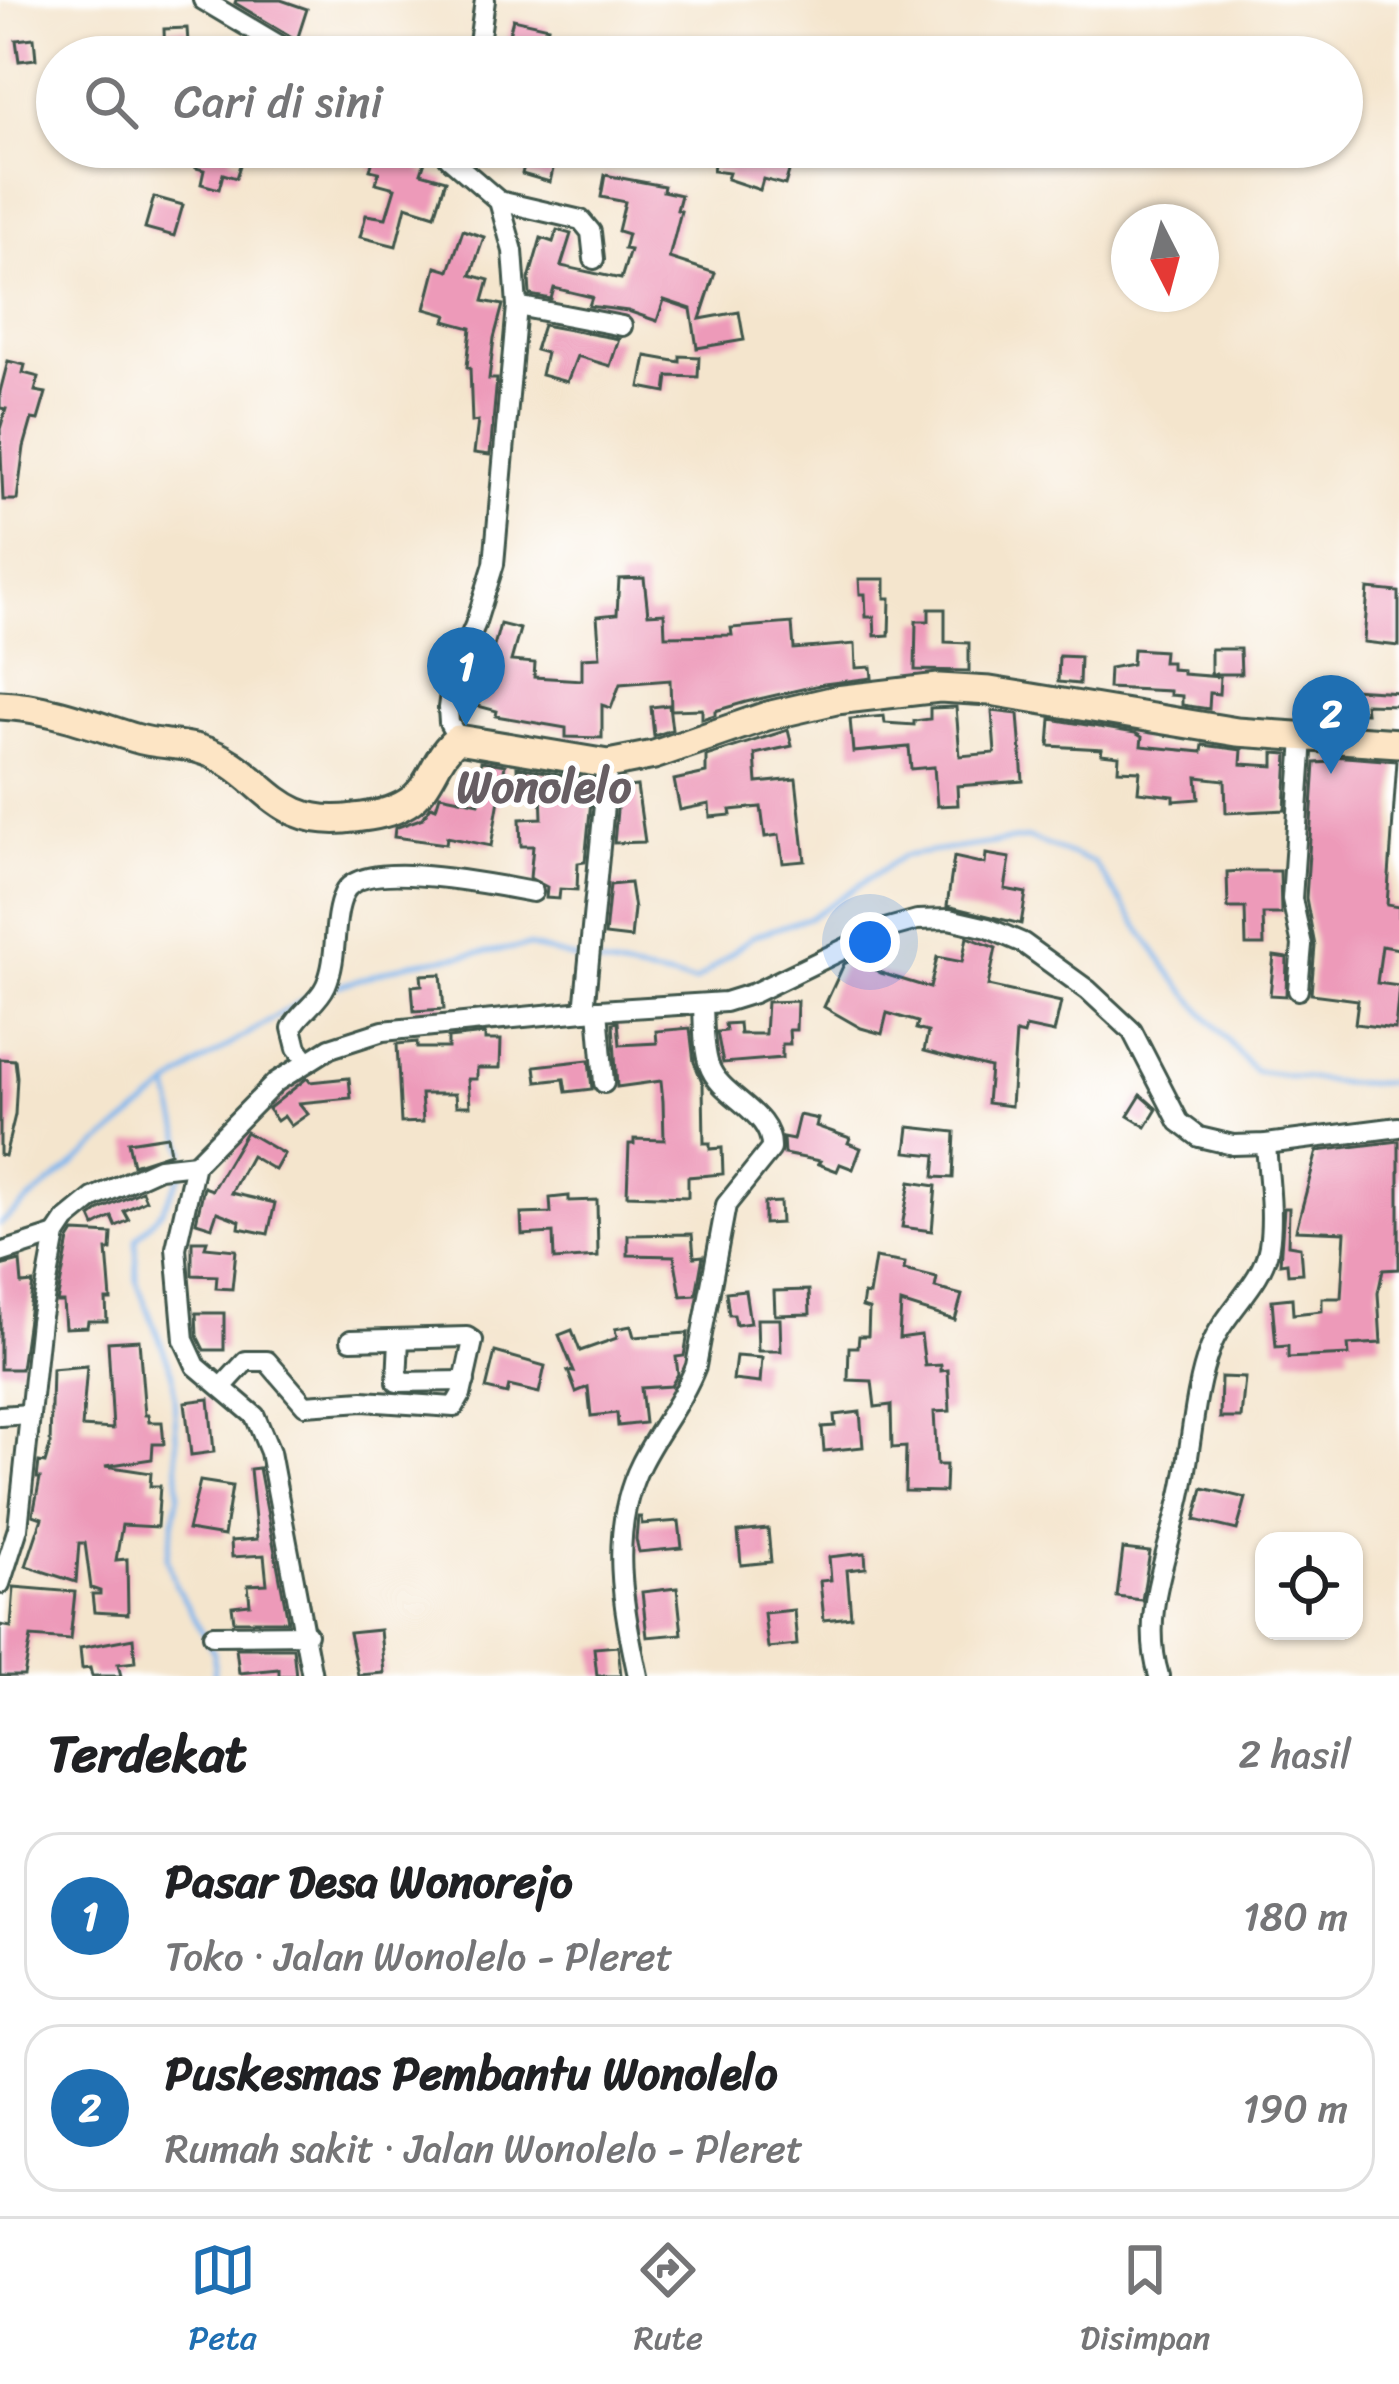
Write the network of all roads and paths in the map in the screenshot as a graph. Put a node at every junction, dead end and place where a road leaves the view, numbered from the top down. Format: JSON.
{"nodes":[{"id":1,"x":203,"y":0,"type":"edge"},
{"id":2,"x":485,"y":0,"type":"edge"},
{"id":3,"x":264,"y":36,"type":"edge"},
{"id":4,"x":481,"y":36,"type":"edge"},
{"id":5,"x":464,"y":168,"type":"edge"},
{"id":6,"x":499,"y":201,"type":"junction"},
{"id":7,"x":594,"y":259,"type":"dead end"},
{"id":8,"x":517,"y":306,"type":"junction"},
{"id":9,"x":622,"y":326,"type":"dead end"},
{"id":10,"x":0,"y":705,"type":"edge"},
{"id":11,"x":1303,"y":738,"type":"junction"},
{"id":12,"x":458,"y":739,"type":"junction"},
{"id":13,"x":1399,"y":743,"type":"edge"},
{"id":14,"x":608,"y":764,"type":"junction"},
{"id":15,"x":533,"y":892,"type":"dead end"},
{"id":16,"x":1298,"y":990,"type":"dead end"},
{"id":17,"x":703,"y":1006,"type":"junction"},
{"id":18,"x":591,"y":1011,"type":"junction"},
{"id":19,"x":308,"y":1062,"type":"junction"},
{"id":20,"x":604,"y":1083,"type":"dead end"},
{"id":21,"x":1399,"y":1127,"type":"edge"},
{"id":22,"x":1266,"y":1144,"type":"junction"},
{"id":23,"x":195,"y":1164,"type":"junction"},
{"id":24,"x":56,"y":1235,"type":"junction"},
{"id":25,"x":0,"y":1253,"type":"edge"},
{"id":26,"x":399,"y":1339,"type":"junction"},
{"id":27,"x":351,"y":1340,"type":"dead end"},
{"id":28,"x":465,"y":1381,"type":"junction"},
{"id":29,"x":223,"y":1385,"type":"junction"},
{"id":30,"x":29,"y":1414,"type":"junction"},
{"id":31,"x":0,"y":1416,"type":"edge"},
{"id":32,"x":3,"y":1573,"type":"edge"},
{"id":33,"x":307,"y":1634,"type":"junction"},
{"id":34,"x":213,"y":1635,"type":"dead end"},
{"id":35,"x":312,"y":1676,"type":"edge"},
{"id":36,"x":638,"y":1676,"type":"edge"},
{"id":37,"x":1160,"y":1676,"type":"edge"}],
"edges":[{"from":1,"to":3,"type":"street"},
{"from":2,"to":4,"type":"street"},
{"from":5,"to":6,"type":"street"},
{"from":6,"to":7,"type":"street"},
{"from":6,"to":8,"type":"street"},
{"from":8,"to":9,"type":"street"},
{"from":8,"to":12,"type":"street"},
{"from":10,"to":12,"type":"main road"},
{"from":11,"to":13,"type":"main road"},
{"from":11,"to":14,"type":"main road"},
{"from":11,"to":16,"type":"street"},
{"from":12,"to":14,"type":"main road"},
{"from":14,"to":18,"type":"street"},
{"from":15,"to":19,"type":"street"},
{"from":17,"to":18,"type":"street"},
{"from":17,"to":22,"type":"street"},
{"from":17,"to":36,"type":"street"},
{"from":18,"to":19,"type":"street"},
{"from":18,"to":20,"type":"street"},
{"from":19,"to":23,"type":"street"},
{"from":21,"to":22,"type":"street"},
{"from":22,"to":37,"type":"street"},
{"from":23,"to":24,"type":"street"},
{"from":23,"to":29,"type":"street"},
{"from":24,"to":25,"type":"street"},
{"from":24,"to":30,"type":"street"},
{"from":26,"to":27,"type":"street"},
{"from":26,"to":28,"type":"street"},
{"from":26,"to":28,"type":"street"},
{"from":28,"to":29,"type":"street"},
{"from":29,"to":33,"type":"street"},
{"from":30,"to":31,"type":"street"},
{"from":30,"to":32,"type":"street"},
{"from":33,"to":34,"type":"street"},
{"from":33,"to":35,"type":"street"}]}
